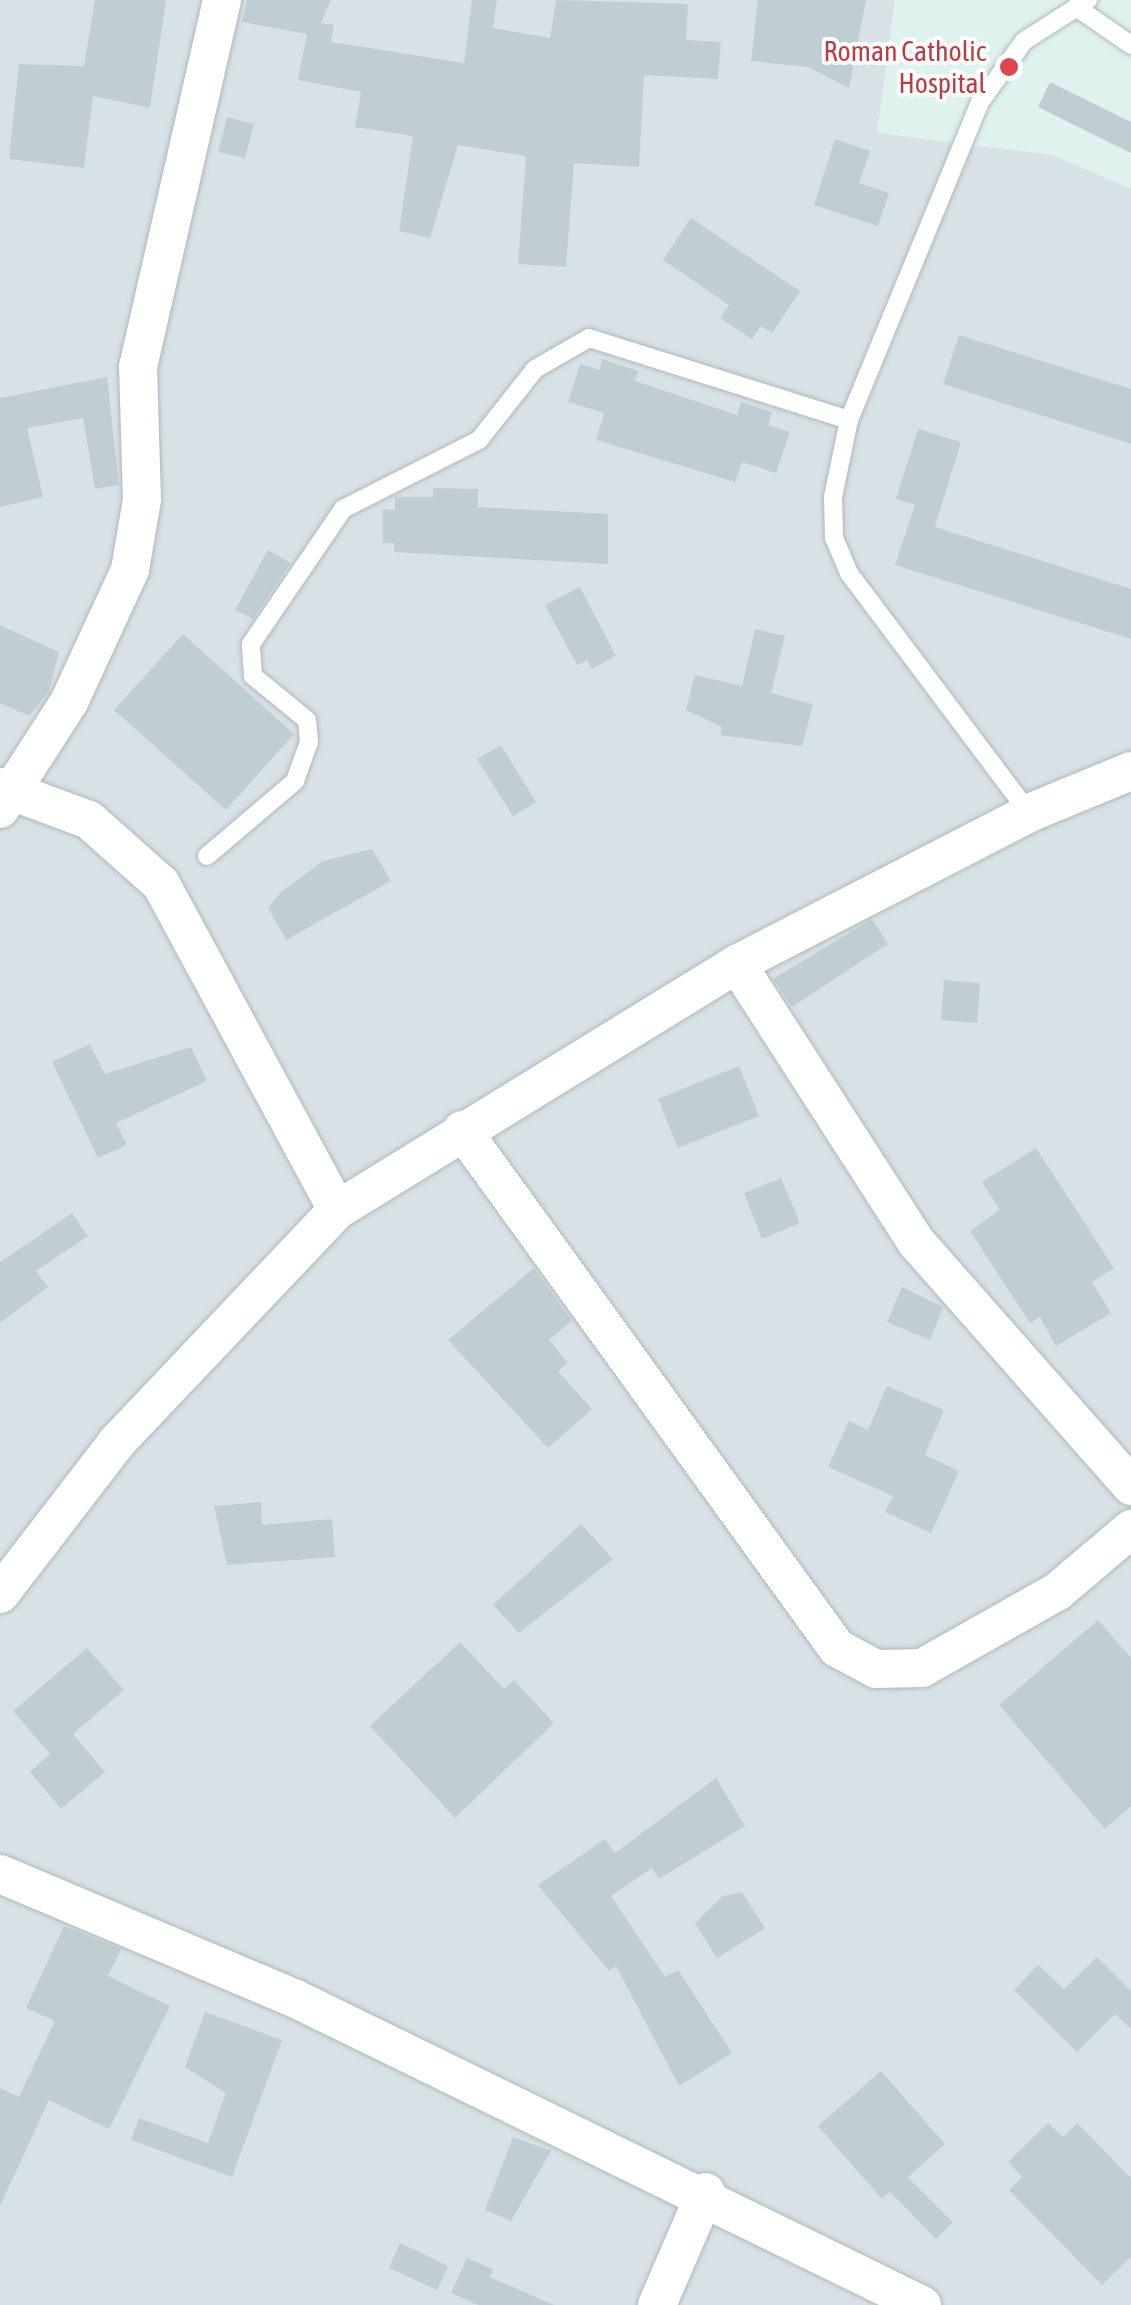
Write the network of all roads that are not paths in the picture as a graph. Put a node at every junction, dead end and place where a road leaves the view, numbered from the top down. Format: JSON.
{"nodes":[{"id":1,"x":222,"y":0,"type":"edge"},
{"id":2,"x":1082,"y":4,"type":"edge"},
{"id":3,"x":1131,"y":45,"type":"edge"},
{"id":4,"x":849,"y":420,"type":"junction"},
{"id":5,"x":1131,"y":771,"type":"edge"},
{"id":6,"x":3,"y":795,"type":"edge"},
{"id":7,"x":1029,"y":813,"type":"junction"},
{"id":8,"x":207,"y":856,"type":"dead end"},
{"id":9,"x":737,"y":964,"type":"junction"},
{"id":10,"x":462,"y":1130,"type":"junction"},
{"id":11,"x":338,"y":1210,"type":"junction"},
{"id":12,"x":1131,"y":1486,"type":"edge"},
{"id":13,"x":1131,"y":1529,"type":"edge"},
{"id":14,"x":0,"y":1594,"type":"edge"},
{"id":15,"x":0,"y":1874,"type":"edge"},
{"id":16,"x":706,"y":2192,"type":"junction"},
{"id":17,"x":658,"y":2305,"type":"edge"},
{"id":18,"x":922,"y":2305,"type":"edge"}],
"edges":[{"from":1,"to":6,"type":"street"},
{"from":2,"to":3,"type":"lane"},
{"from":2,"to":4,"type":"lane"},
{"from":4,"to":7,"type":"lane"},
{"from":4,"to":8,"type":"lane"},
{"from":5,"to":7,"type":"street"},
{"from":6,"to":11,"type":"street"},
{"from":7,"to":9,"type":"street"},
{"from":9,"to":10,"type":"street"},
{"from":9,"to":12,"type":"street"},
{"from":10,"to":11,"type":"street"},
{"from":10,"to":13,"type":"street"},
{"from":11,"to":14,"type":"street"},
{"from":15,"to":16,"type":"street"},
{"from":16,"to":17,"type":"street"},
{"from":16,"to":18,"type":"street"}]}
